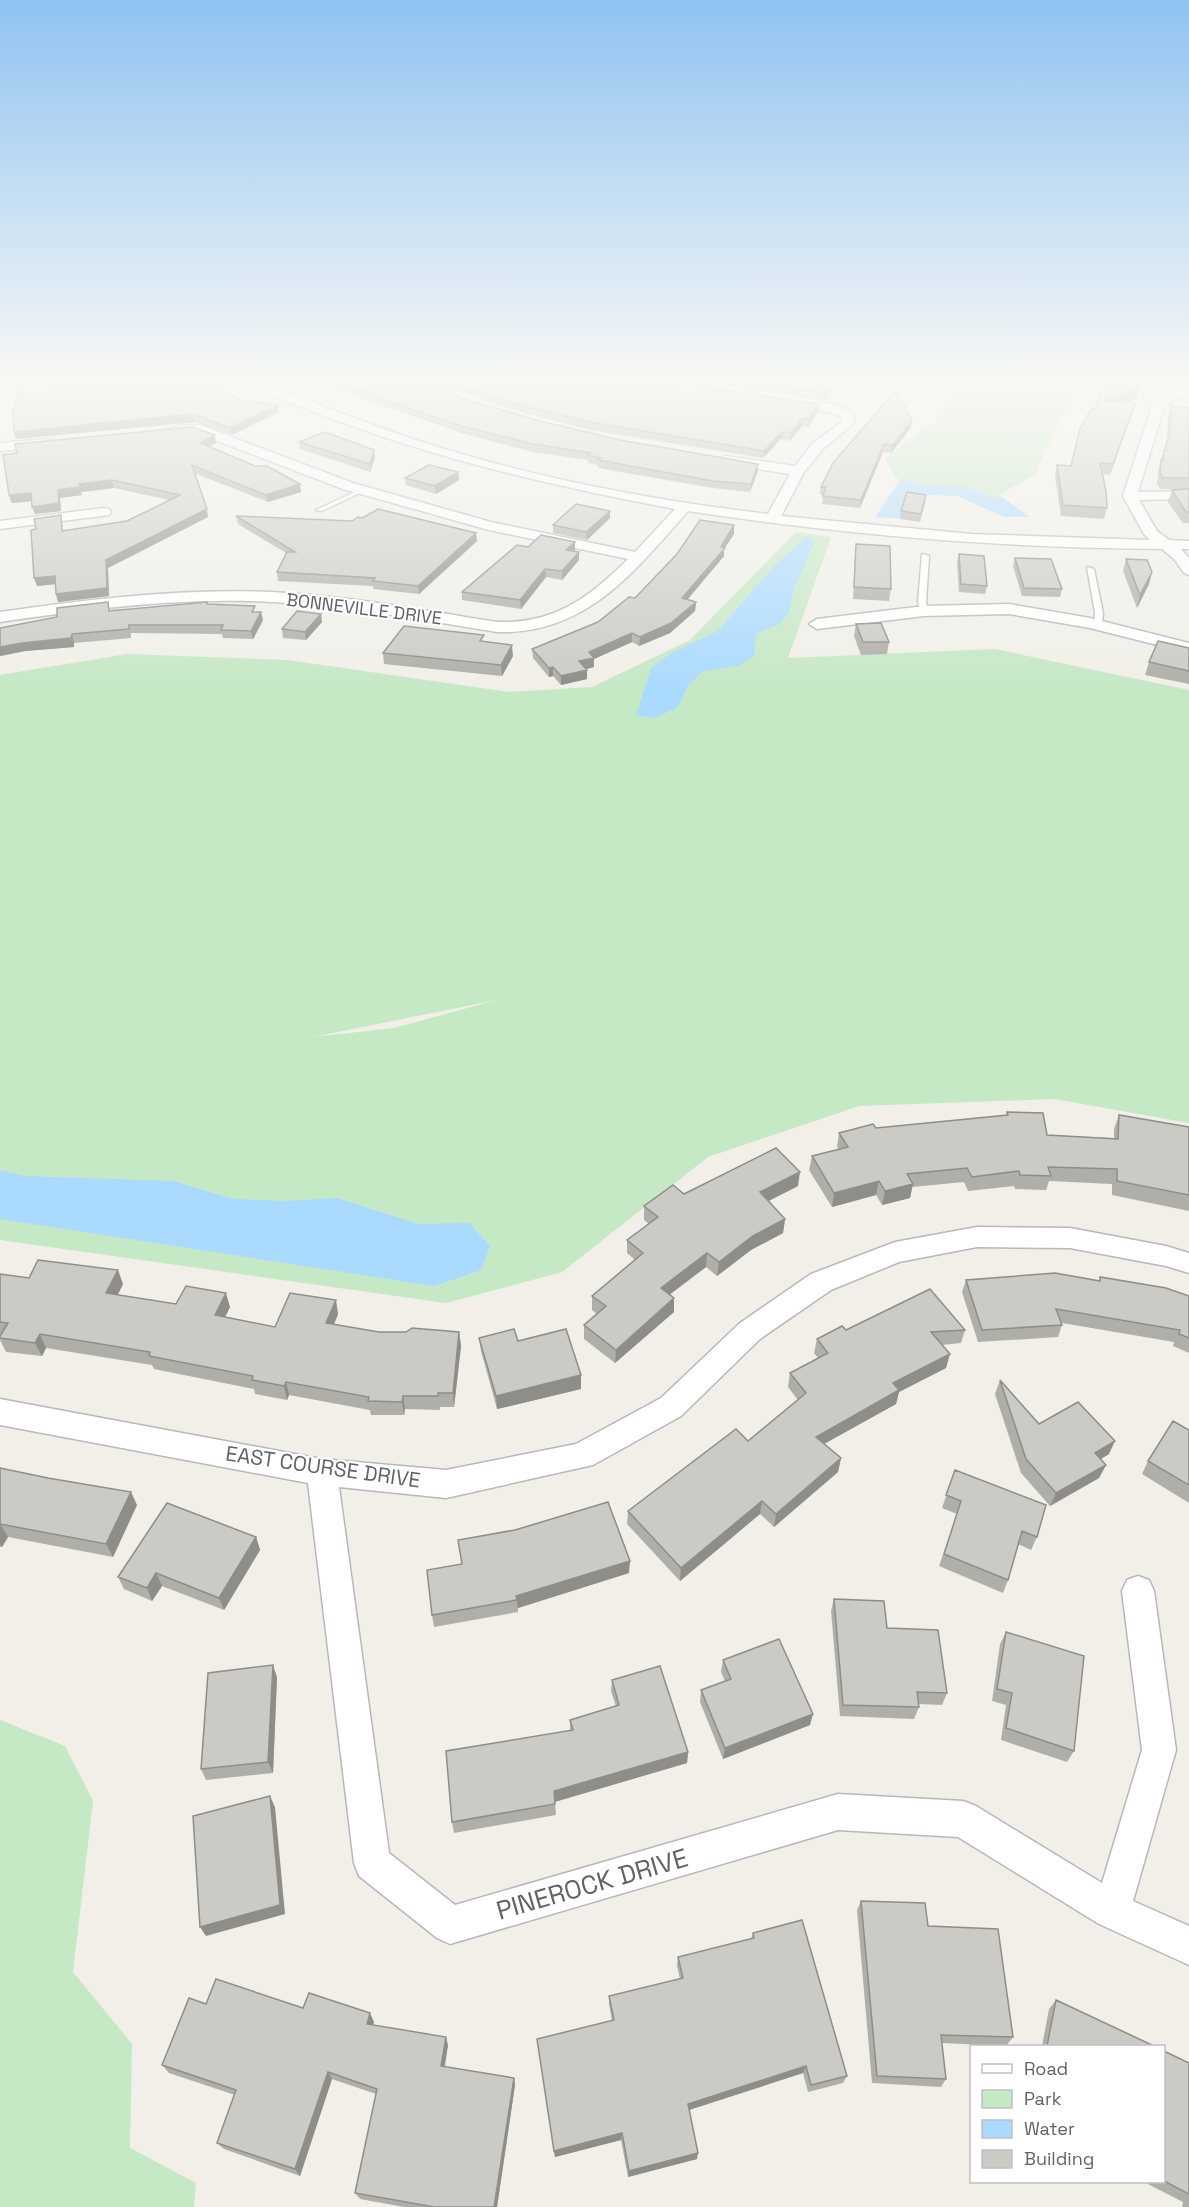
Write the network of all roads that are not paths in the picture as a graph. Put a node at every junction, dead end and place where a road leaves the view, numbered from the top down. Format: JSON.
{"nodes":[{"id":1,"x":349,"y":485,"type":"edge"},
{"id":2,"x":572,"y":485,"type":"edge"},
{"id":3,"x":791,"y":485,"type":"edge"},
{"id":4,"x":1133,"y":485,"type":"edge"},
{"id":5,"x":363,"y":490,"type":"junction"},
{"id":6,"x":1130,"y":495,"type":"junction"},
{"id":7,"x":1189,"y":495,"type":"edge"},
{"id":8,"x":684,"y":507,"type":"junction"},
{"id":9,"x":320,"y":510,"type":"dead end"},
{"id":10,"x":104,"y":512,"type":"dead end"},
{"id":11,"x":772,"y":520,"type":"junction"},
{"id":12,"x":0,"y":525,"type":"edge"},
{"id":13,"x":1164,"y":545,"type":"junction"},
{"id":14,"x":1189,"y":545,"type":"edge"},
{"id":15,"x":925,"y":556,"type":"dead end"},
{"id":16,"x":638,"y":557,"type":"junction"},
{"id":17,"x":1090,"y":569,"type":"dead end"},
{"id":18,"x":1189,"y":570,"type":"edge"},
{"id":19,"x":924,"y":611,"type":"junction"},
{"id":20,"x":0,"y":617,"type":"edge"},
{"id":21,"x":817,"y":624,"type":"dead end"},
{"id":22,"x":1098,"y":625,"type":"junction"},
{"id":23,"x":1188,"y":647,"type":"edge"},
{"id":24,"x":1189,"y":1263,"type":"edge"},
{"id":25,"x":0,"y":1412,"type":"edge"},
{"id":26,"x":322,"y":1472,"type":"junction"},
{"id":27,"x":1138,"y":1591,"type":"dead end"},
{"id":28,"x":1112,"y":1911,"type":"junction"},
{"id":29,"x":1189,"y":1946,"type":"edge"}],
"edges":[{"from":1,"to":5,"type":"street"},
{"from":2,"to":8,"type":"street"},
{"from":3,"to":11,"type":"street"},
{"from":4,"to":6,"type":"street"},
{"from":5,"to":9,"type":"lane"},
{"from":5,"to":16,"type":"street"},
{"from":6,"to":7,"type":"street"},
{"from":6,"to":13,"type":"street"},
{"from":8,"to":11,"type":"street"},
{"from":8,"to":16,"type":"street","name":"BONNEVILLE DRIVE"},
{"from":10,"to":12,"type":"street"},
{"from":11,"to":13,"type":"street"},
{"from":13,"to":14,"type":"street"},
{"from":13,"to":18,"type":"street"},
{"from":15,"to":19,"type":"lane"},
{"from":16,"to":20,"type":"street","name":"BONNEVILLE DRIVE"},
{"from":17,"to":22,"type":"lane"},
{"from":19,"to":21,"type":"street"},
{"from":19,"to":22,"type":"street"},
{"from":22,"to":23,"type":"street"},
{"from":24,"to":26,"type":"street","name":"EAST COURSE DRIVE"},
{"from":25,"to":26,"type":"street","name":"EAST COURSE DRIVE"},
{"from":26,"to":28,"type":"street","name":"PINEROCK DRIVE"},
{"from":27,"to":28,"type":"street"},
{"from":28,"to":29,"type":"street","name":"PINEROCK DRIVE"}]}
